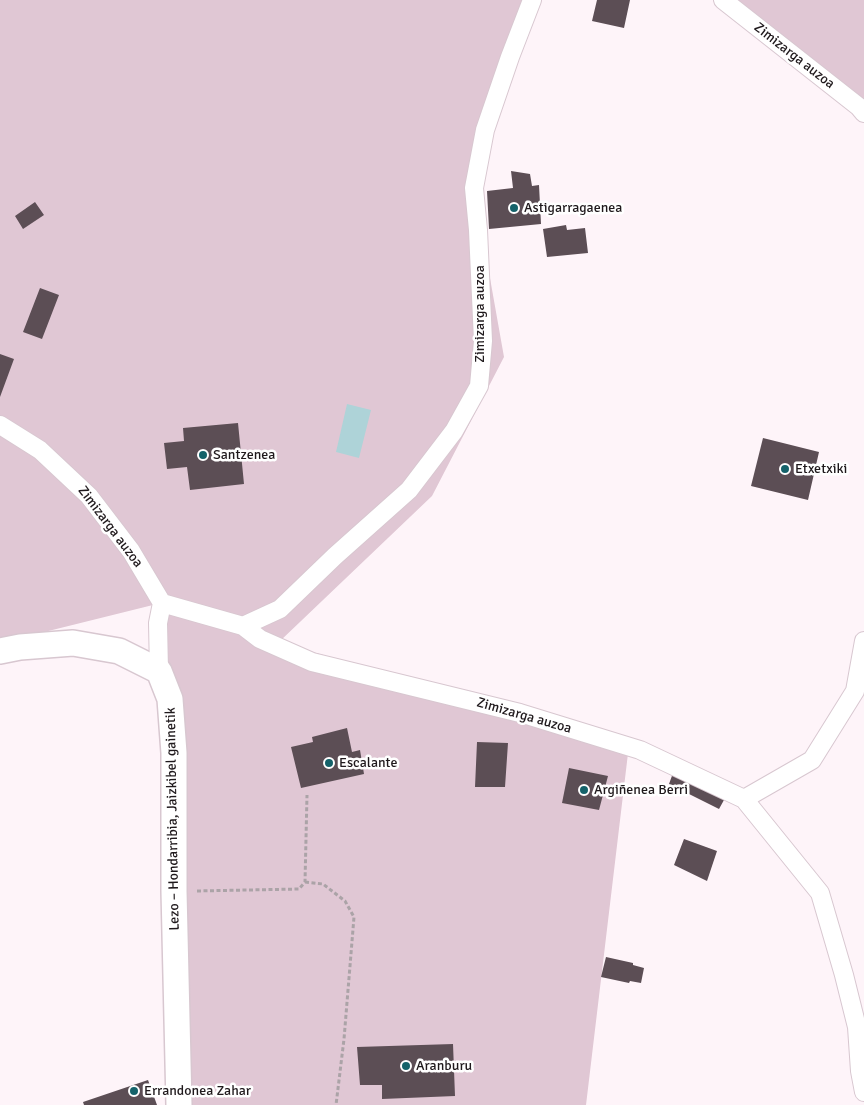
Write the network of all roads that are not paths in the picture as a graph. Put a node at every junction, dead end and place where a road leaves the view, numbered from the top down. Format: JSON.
{"nodes":[{"id":1,"x":532,"y":0,"type":"edge"},
{"id":2,"x":723,"y":0,"type":"edge"},
{"id":3,"x":864,"y":113,"type":"edge"},
{"id":4,"x":0,"y":425,"type":"edge"},
{"id":5,"x":162,"y":603,"type":"junction"},
{"id":6,"x":243,"y":626,"type":"junction"},
{"id":7,"x":864,"y":641,"type":"edge"},
{"id":8,"x":0,"y":650,"type":"edge"},
{"id":9,"x":159,"y":670,"type":"junction"},
{"id":10,"x":744,"y":799,"type":"junction"},
{"id":11,"x":864,"y":1092,"type":"edge"},
{"id":12,"x":179,"y":1105,"type":"edge"}],
"edges":[{"from":1,"to":6,"type":"street","name":"Zimizarga auzoa"},
{"from":2,"to":3,"type":"street","name":"Zimizarga auzoa"},
{"from":4,"to":5,"type":"street","name":"Zimizarga auzoa"},
{"from":5,"to":6,"type":"street","name":"Zimizarga auzoa"},
{"from":5,"to":9,"type":"street"},
{"from":6,"to":10,"type":"street","name":"Zimizarga auzoa"},
{"from":7,"to":10,"type":"street"},
{"from":8,"to":9,"type":"street"},
{"from":9,"to":12,"type":"street","name":"Lezo – Hondarribia, Jaizkibel gainetik"},
{"from":10,"to":11,"type":"street","name":"Zimizarga auzoa"}]}
